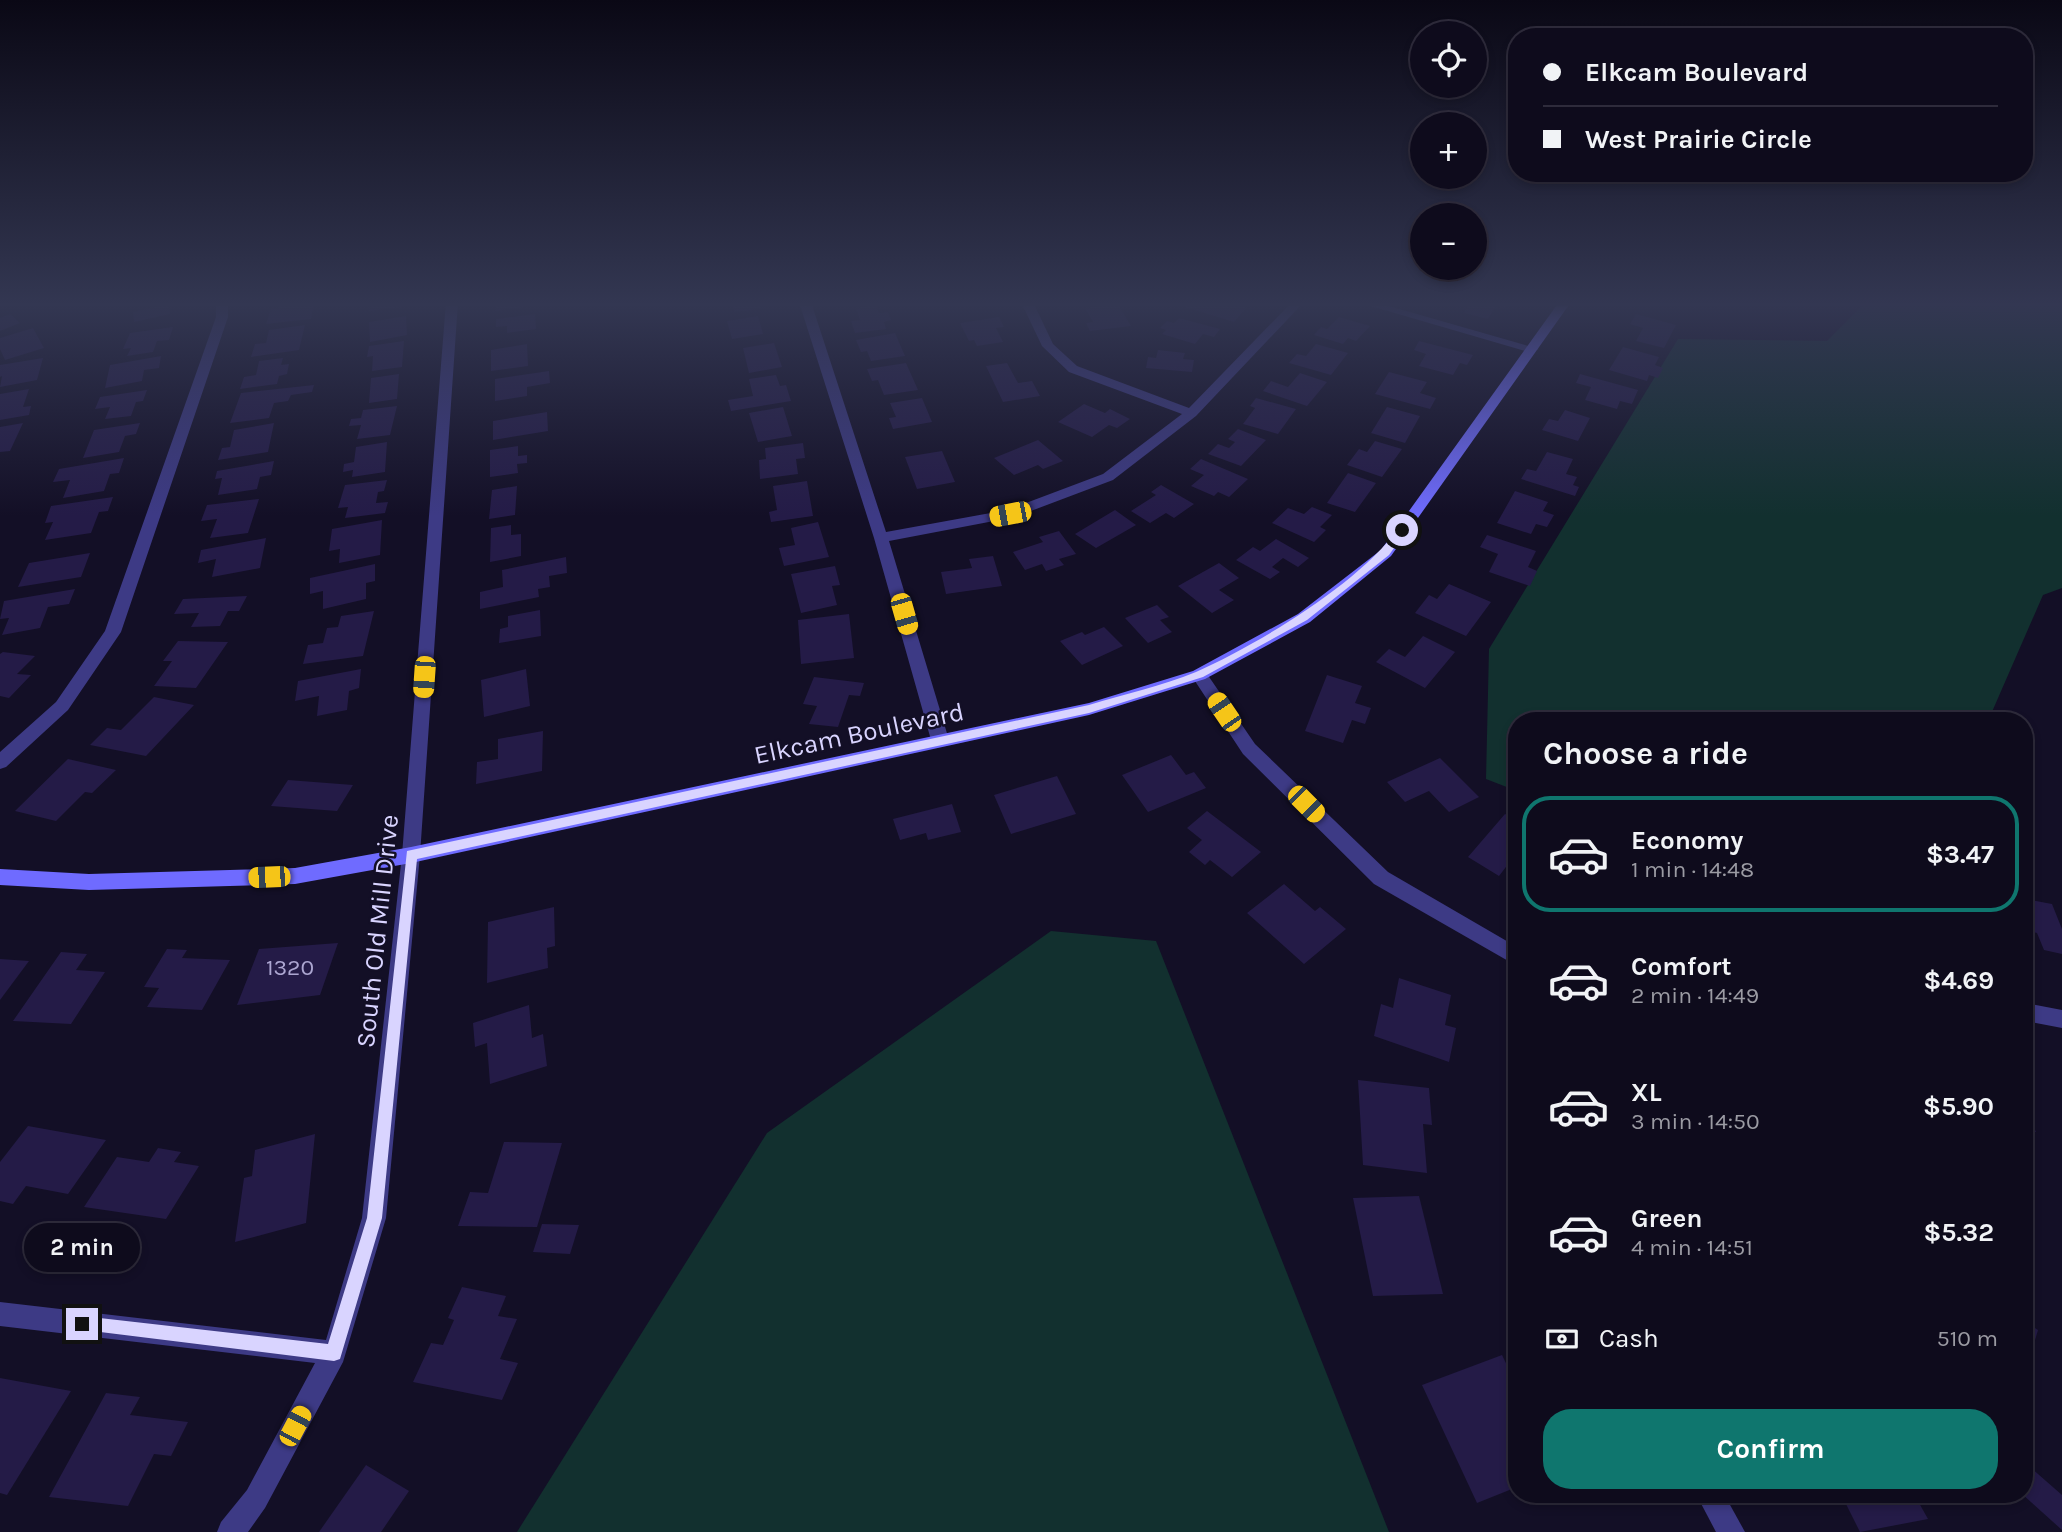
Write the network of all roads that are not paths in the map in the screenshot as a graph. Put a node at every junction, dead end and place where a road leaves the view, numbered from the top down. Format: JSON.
{"nodes":[{"id":1,"x":202,"y":373,"type":"edge"},
{"id":2,"x":447,"y":373,"type":"edge"},
{"id":3,"x":828,"y":373,"type":"edge"},
{"id":4,"x":1085,"y":373,"type":"edge"},
{"id":5,"x":1229,"y":373,"type":"edge"},
{"id":6,"x":1515,"y":373,"type":"edge"},
{"id":7,"x":1191,"y":413,"type":"junction"},
{"id":8,"x":881,"y":538,"type":"junction"},
{"id":9,"x":1199,"y":675,"type":"junction"},
{"id":10,"x":940,"y":740,"type":"junction"},
{"id":11,"x":0,"y":762,"type":"edge"},
{"id":12,"x":411,"y":855,"type":"junction"},
{"id":13,"x":0,"y":877,"type":"edge"},
{"id":14,"x":1508,"y":952,"type":"edge"},
{"id":15,"x":2033,"y":1014,"type":"edge"},
{"id":16,"x":2062,"y":1019,"type":"edge"},
{"id":17,"x":0,"y":1314,"type":"edge"},
{"id":18,"x":334,"y":1353,"type":"junction"},
{"id":19,"x":1714,"y":1503,"type":"edge"},
{"id":20,"x":231,"y":1532,"type":"edge"},
{"id":21,"x":1731,"y":1532,"type":"edge"}],
"edges":[{"from":1,"to":11,"type":"street"},
{"from":2,"to":12,"type":"street","name":"South Old Mill Drive"},
{"from":3,"to":8,"type":"street"},
{"from":4,"to":7,"type":"street"},
{"from":5,"to":7,"type":"street"},
{"from":6,"to":9,"type":"street","name":"Elkcam Boulevard"},
{"from":7,"to":8,"type":"street"},
{"from":8,"to":10,"type":"street"},
{"from":9,"to":10,"type":"street","name":"Elkcam Boulevard"},
{"from":9,"to":14,"type":"street"},
{"from":10,"to":12,"type":"street","name":"Elkcam Boulevard"},
{"from":12,"to":13,"type":"street","name":"Elkcam Boulevard"},
{"from":12,"to":18,"type":"street","name":"South Old Mill Drive"},
{"from":15,"to":16,"type":"street"},
{"from":17,"to":18,"type":"street"},
{"from":18,"to":20,"type":"street","name":"South Old Mill Drive"},
{"from":19,"to":21,"type":"street"}]}
